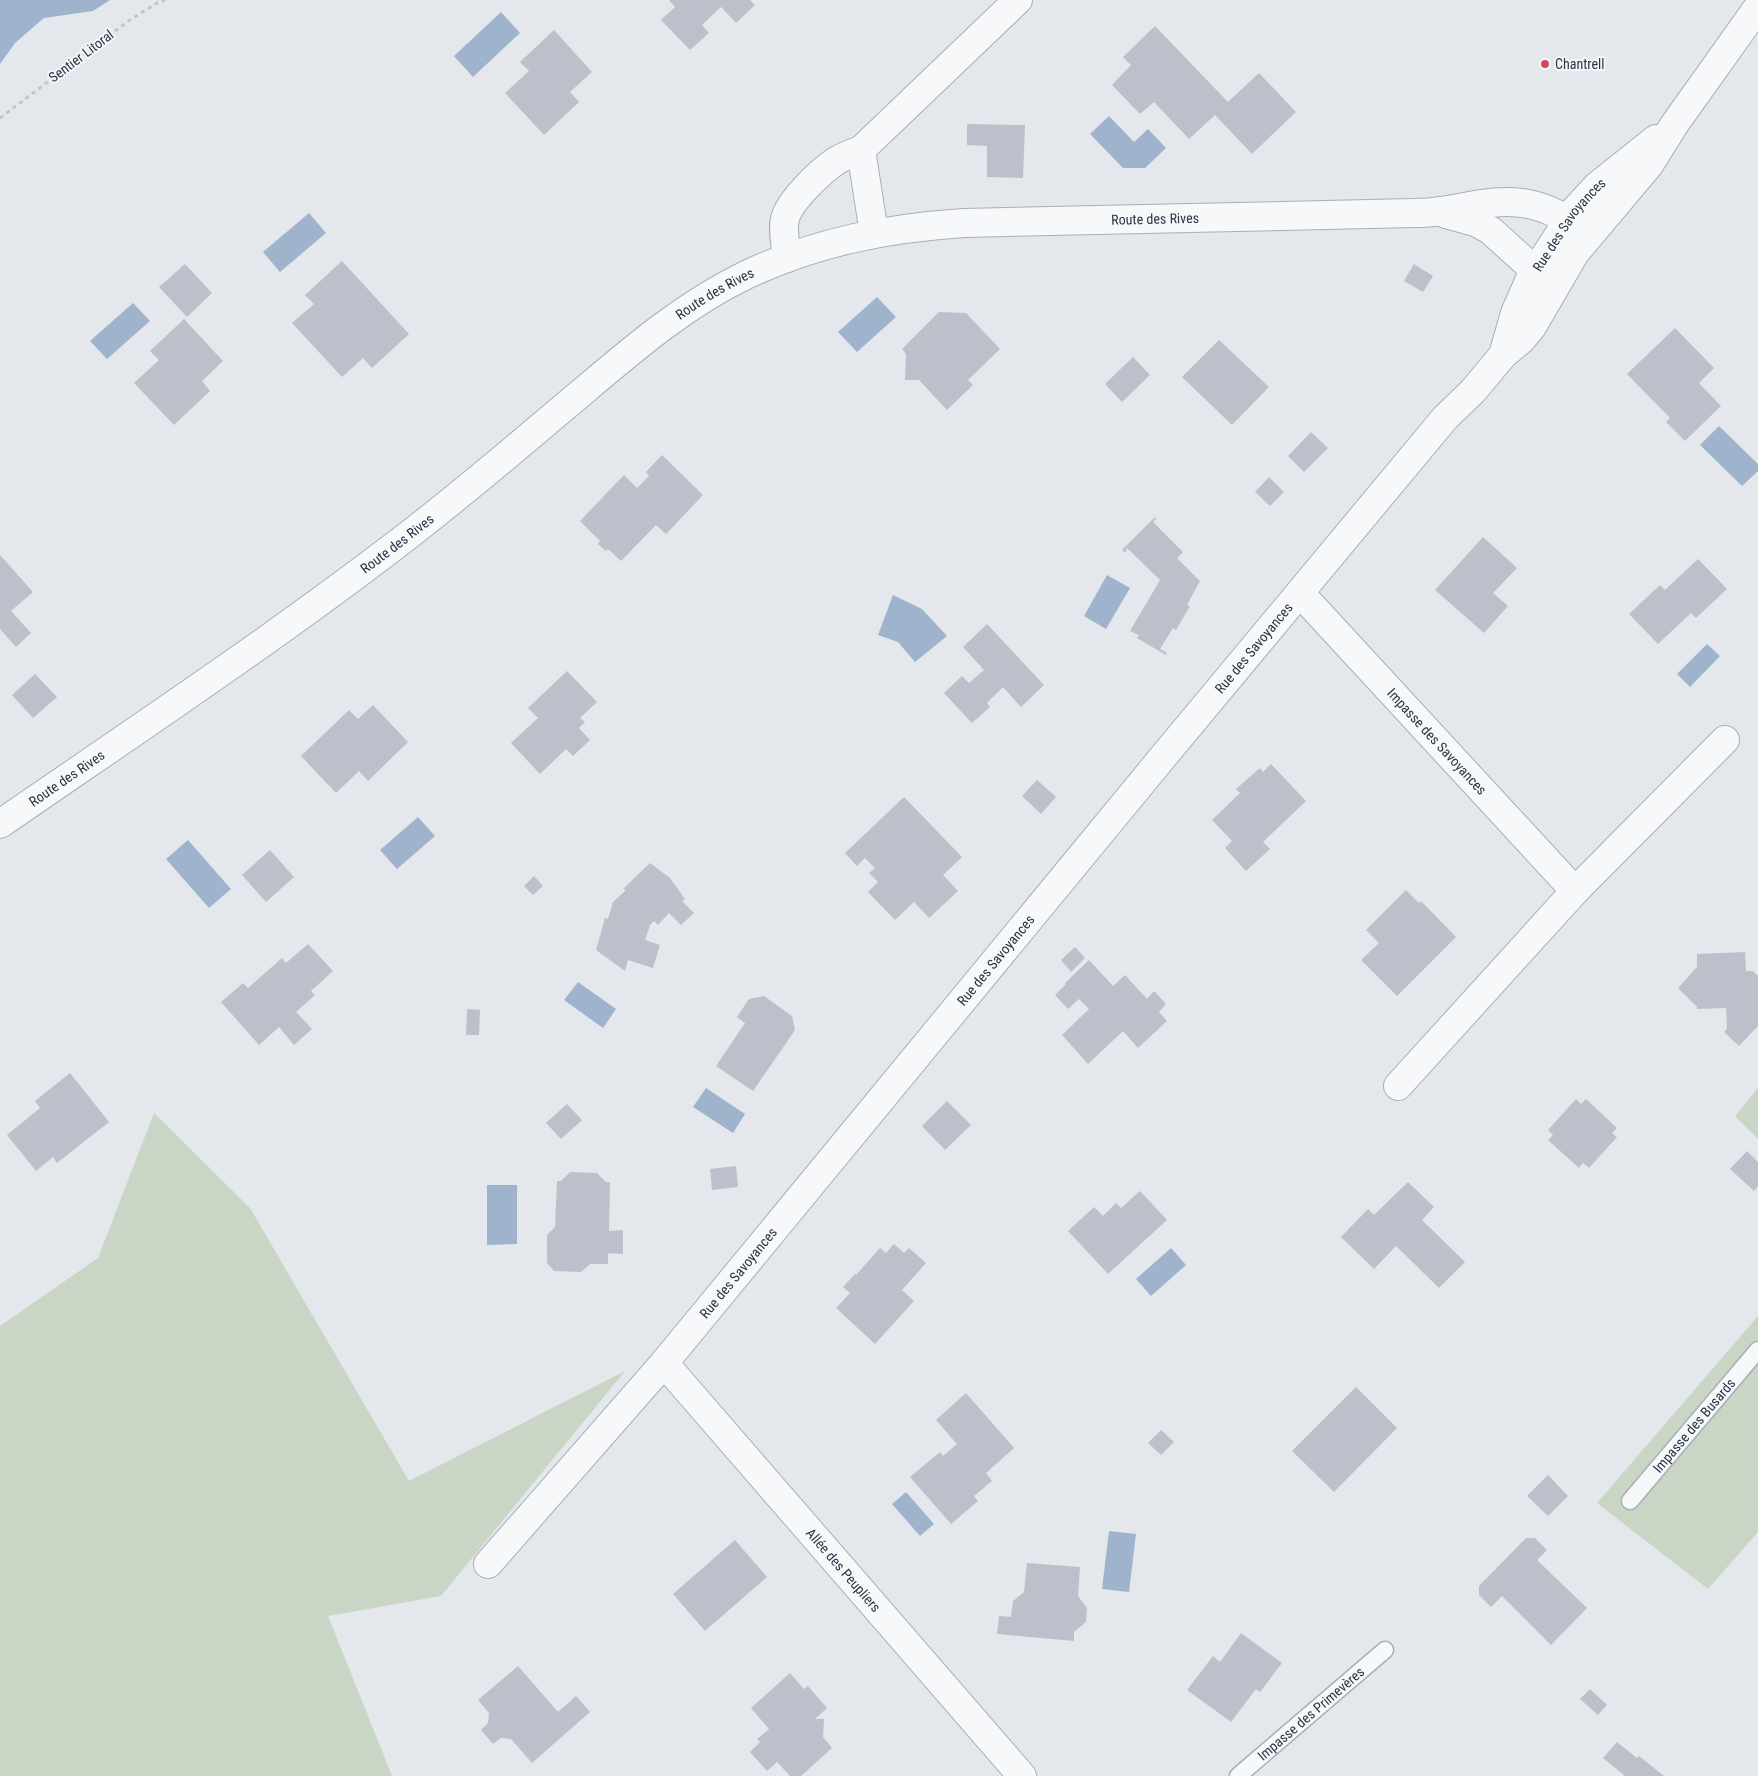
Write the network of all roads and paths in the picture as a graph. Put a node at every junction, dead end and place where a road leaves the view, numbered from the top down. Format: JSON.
{"nodes":[{"id":1,"x":165,"y":0,"type":"edge"},
{"id":2,"x":1018,"y":0,"type":"edge"},
{"id":3,"x":1758,"y":7,"type":"edge"},
{"id":4,"x":0,"y":118,"type":"edge"},
{"id":5,"x":862,"y":150,"type":"junction"},
{"id":6,"x":1437,"y":212,"type":"junction"},
{"id":7,"x":1580,"y":227,"type":"junction"},
{"id":8,"x":874,"y":233,"type":"junction"},
{"id":9,"x":787,"y":258,"type":"junction"},
{"id":10,"x":1546,"y":279,"type":"junction"},
{"id":11,"x":1300,"y":593,"type":"junction"},
{"id":12,"x":1726,"y":740,"type":"dead end"},
{"id":13,"x":0,"y":824,"type":"edge"},
{"id":14,"x":1575,"y":891,"type":"junction"},
{"id":15,"x":1398,"y":1086,"type":"dead end"},
{"id":16,"x":1758,"y":1350,"type":"edge"},
{"id":17,"x":664,"y":1363,"type":"junction"},
{"id":18,"x":1630,"y":1501,"type":"dead end"},
{"id":19,"x":488,"y":1564,"type":"dead end"},
{"id":20,"x":1385,"y":1650,"type":"dead end"},
{"id":21,"x":1022,"y":1776,"type":"edge"},
{"id":22,"x":1238,"y":1776,"type":"edge"}],
"edges":[{"from":1,"to":4,"type":"path","name":"Sentier Litoral"},
{"from":2,"to":5,"type":"street"},
{"from":3,"to":7,"type":"street","name":"Rue des Savoyances"},
{"from":5,"to":8,"type":"street"},
{"from":5,"to":9,"type":"street"},
{"from":6,"to":7,"type":"street","name":"Route des Rives"},
{"from":6,"to":8,"type":"street","name":"Route des Rives"},
{"from":6,"to":10,"type":"street","name":"Route des Rives"},
{"from":7,"to":10,"type":"street","name":"Rue des Savoyances"},
{"from":8,"to":9,"type":"street","name":"Route des Rives"},
{"from":9,"to":13,"type":"street","name":"Route des Rives"},
{"from":10,"to":11,"type":"street","name":"Rue des Savoyances"},
{"from":11,"to":14,"type":"street","name":"Impasse des Savoyances"},
{"from":11,"to":17,"type":"street","name":"Rue des Savoyances"},
{"from":12,"to":14,"type":"street"},
{"from":14,"to":15,"type":"street"},
{"from":16,"to":18,"type":"lane","name":"Impasse des Busards"},
{"from":17,"to":19,"type":"street","name":"Rue des Savoyances"},
{"from":17,"to":21,"type":"street","name":"Allée des Peupliers"},
{"from":20,"to":22,"type":"lane","name":"Impasse des Primevères"}]}
